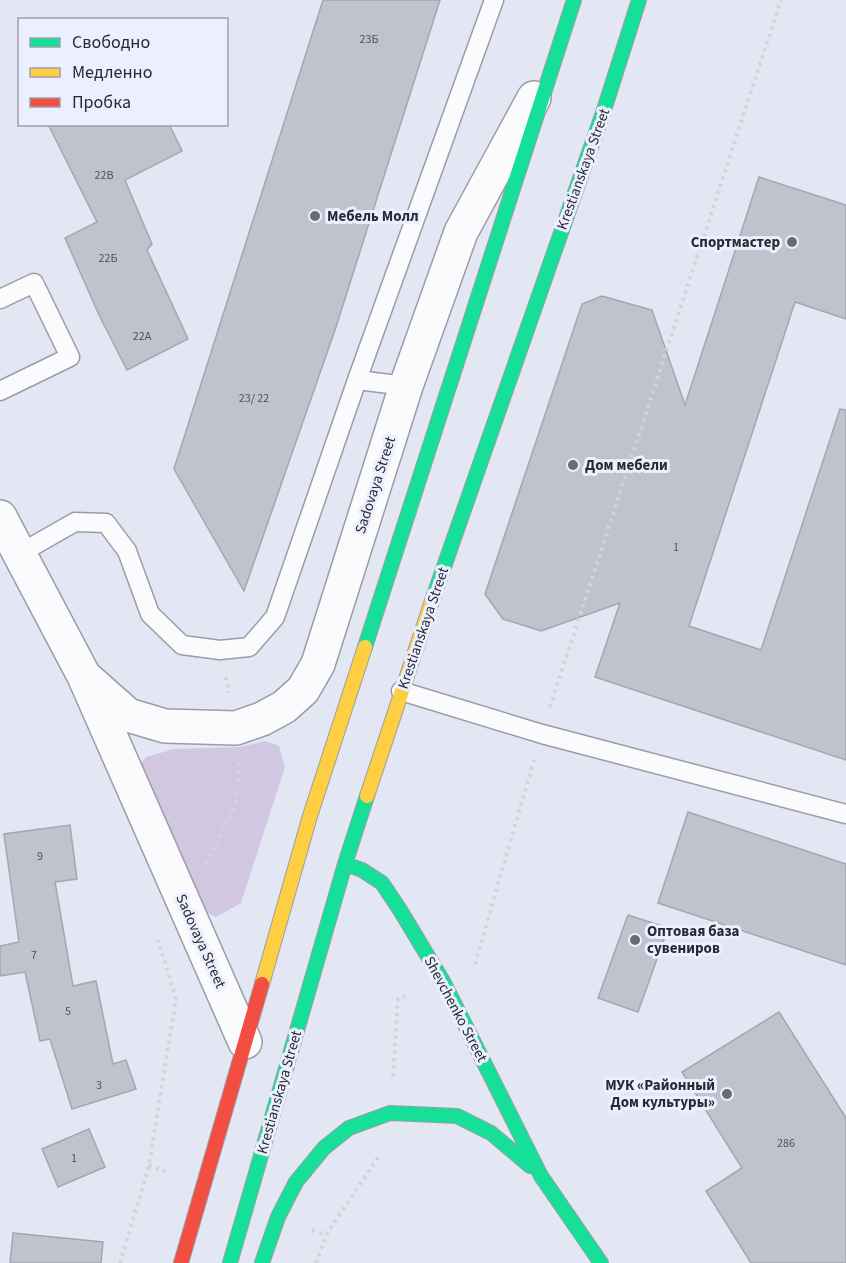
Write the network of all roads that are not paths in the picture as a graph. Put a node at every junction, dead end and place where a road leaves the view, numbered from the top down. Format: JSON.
{"nodes":[{"id":1,"x":494,"y":0,"type":"edge"},
{"id":2,"x":574,"y":0,"type":"edge"},
{"id":3,"x":639,"y":0,"type":"edge"},
{"id":4,"x":555,"y":60,"type":"junction"},
{"id":5,"x":0,"y":299,"type":"edge"},
{"id":6,"x":357,"y":380,"type":"junction"},
{"id":7,"x":406,"y":386,"type":"junction"},
{"id":8,"x":0,"y":391,"type":"edge"},
{"id":9,"x":0,"y":517,"type":"edge"},
{"id":10,"x":19,"y":554,"type":"junction"},
{"id":11,"x":84,"y":676,"type":"junction"},
{"id":12,"x":401,"y":691,"type":"junction"},
{"id":13,"x":846,"y":814,"type":"edge"},
{"id":14,"x":339,"y":862,"type":"junction"},
{"id":15,"x":245,"y":1042,"type":"junction"},
{"id":16,"x":541,"y":1176,"type":"junction"},
{"id":17,"x":181,"y":1263,"type":"edge"},
{"id":18,"x":230,"y":1263,"type":"edge"},
{"id":19,"x":262,"y":1263,"type":"edge"},
{"id":20,"x":601,"y":1263,"type":"edge"}],
"edges":[{"from":1,"to":6,"type":"lane"},
{"from":2,"to":4,"type":"main road"},
{"from":3,"to":12,"type":"main road","name":"Krestianskaya Street"},
{"from":4,"to":7,"type":"street","name":"Sadovaya Street"},
{"from":4,"to":15,"type":"main road"},
{"from":5,"to":8,"type":"lane"},
{"from":6,"to":7,"type":"lane"},
{"from":6,"to":10,"type":"lane"},
{"from":7,"to":11,"type":"street","name":"Sadovaya Street"},
{"from":9,"to":10,"type":"street","name":"Sadovaya Street"},
{"from":10,"to":11,"type":"street","name":"Sadovaya Street"},
{"from":11,"to":15,"type":"street","name":"Sadovaya Street"},
{"from":12,"to":13,"type":"lane"},
{"from":12,"to":14,"type":"main road","name":"Krestianskaya Street"},
{"from":14,"to":16,"type":"main road","name":"Shevchenko Street"},
{"from":14,"to":18,"type":"main road","name":"Krestianskaya Street"},
{"from":15,"to":17,"type":"main road"},
{"from":16,"to":19,"type":"main road","name":"Shevchenko Street"},
{"from":16,"to":20,"type":"main road","name":"Shevchenko Street"}]}
